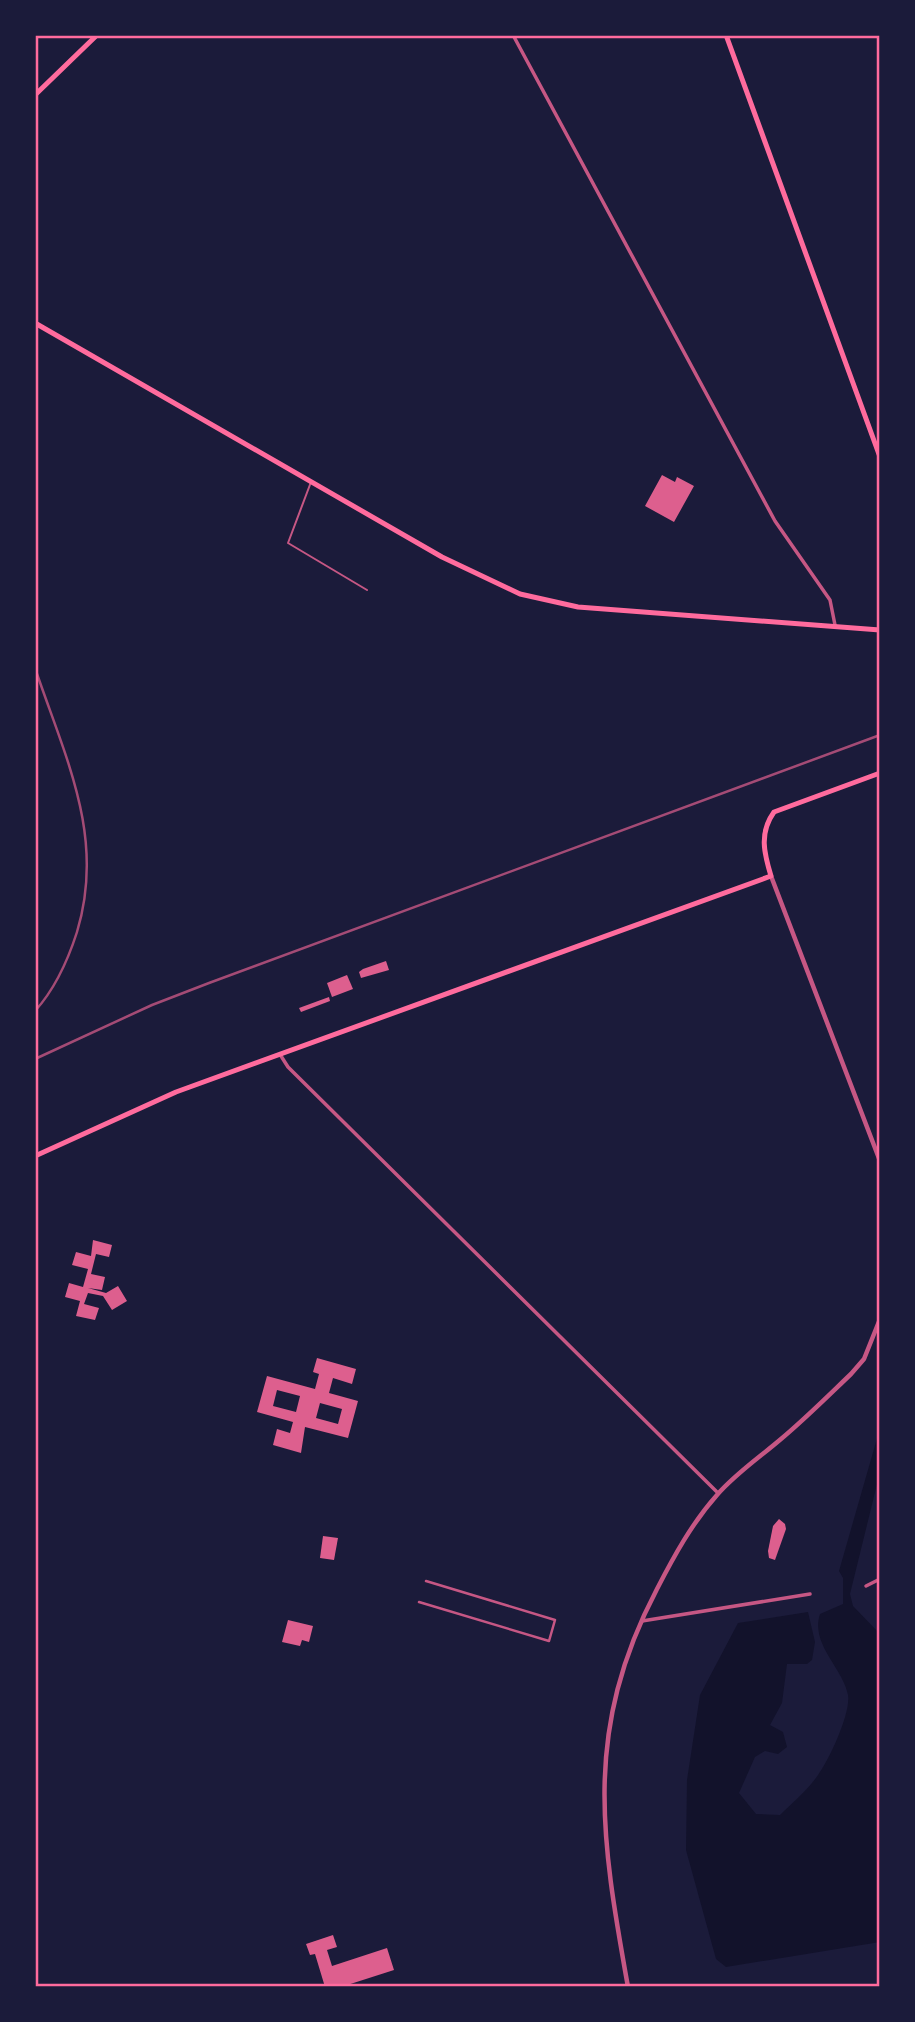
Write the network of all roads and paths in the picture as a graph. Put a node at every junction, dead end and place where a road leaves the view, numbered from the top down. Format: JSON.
{"nodes":[{"id":1,"x":97,"y":35,"type":"edge"},
{"id":2,"x":513,"y":35,"type":"edge"},
{"id":3,"x":726,"y":35,"type":"edge"},
{"id":4,"x":35,"y":95,"type":"edge"},
{"id":5,"x":35,"y":323,"type":"edge"},
{"id":6,"x":880,"y":457,"type":"edge"},
{"id":7,"x":312,"y":481,"type":"junction"},
{"id":8,"x":367,"y":590,"type":"dead end"},
{"id":9,"x":835,"y":625,"type":"junction"},
{"id":10,"x":880,"y":630,"type":"edge"},
{"id":11,"x":880,"y":773,"type":"edge"},
{"id":12,"x":771,"y":876,"type":"junction"},
{"id":13,"x":281,"y":1056,"type":"junction"},
{"id":14,"x":35,"y":1156,"type":"edge"},
{"id":15,"x":880,"y":1160,"type":"edge"},
{"id":16,"x":880,"y":1319,"type":"edge"},
{"id":17,"x":718,"y":1493,"type":"junction"},
{"id":18,"x":880,"y":1579,"type":"edge"},
{"id":19,"x":426,"y":1581,"type":"dead end"},
{"id":20,"x":866,"y":1586,"type":"dead end"},
{"id":21,"x":810,"y":1594,"type":"dead end"},
{"id":22,"x":419,"y":1602,"type":"dead end"},
{"id":23,"x":640,"y":1622,"type":"junction"},
{"id":24,"x":628,"y":1987,"type":"edge"}],
"edges":[{"from":1,"to":4,"type":"main road"},
{"from":2,"to":9,"type":"street"},
{"from":3,"to":6,"type":"main road"},
{"from":5,"to":7,"type":"main road"},
{"from":7,"to":8,"type":"lane"},
{"from":7,"to":9,"type":"main road"},
{"from":9,"to":10,"type":"main road"},
{"from":11,"to":12,"type":"main road"},
{"from":12,"to":13,"type":"main road"},
{"from":12,"to":15,"type":"street"},
{"from":13,"to":14,"type":"main road"},
{"from":13,"to":17,"type":"street"},
{"from":16,"to":17,"type":"street"},
{"from":17,"to":23,"type":"street"},
{"from":18,"to":20,"type":"street"},
{"from":19,"to":22,"type":"street"},
{"from":21,"to":23,"type":"street"},
{"from":23,"to":24,"type":"street"}]}
